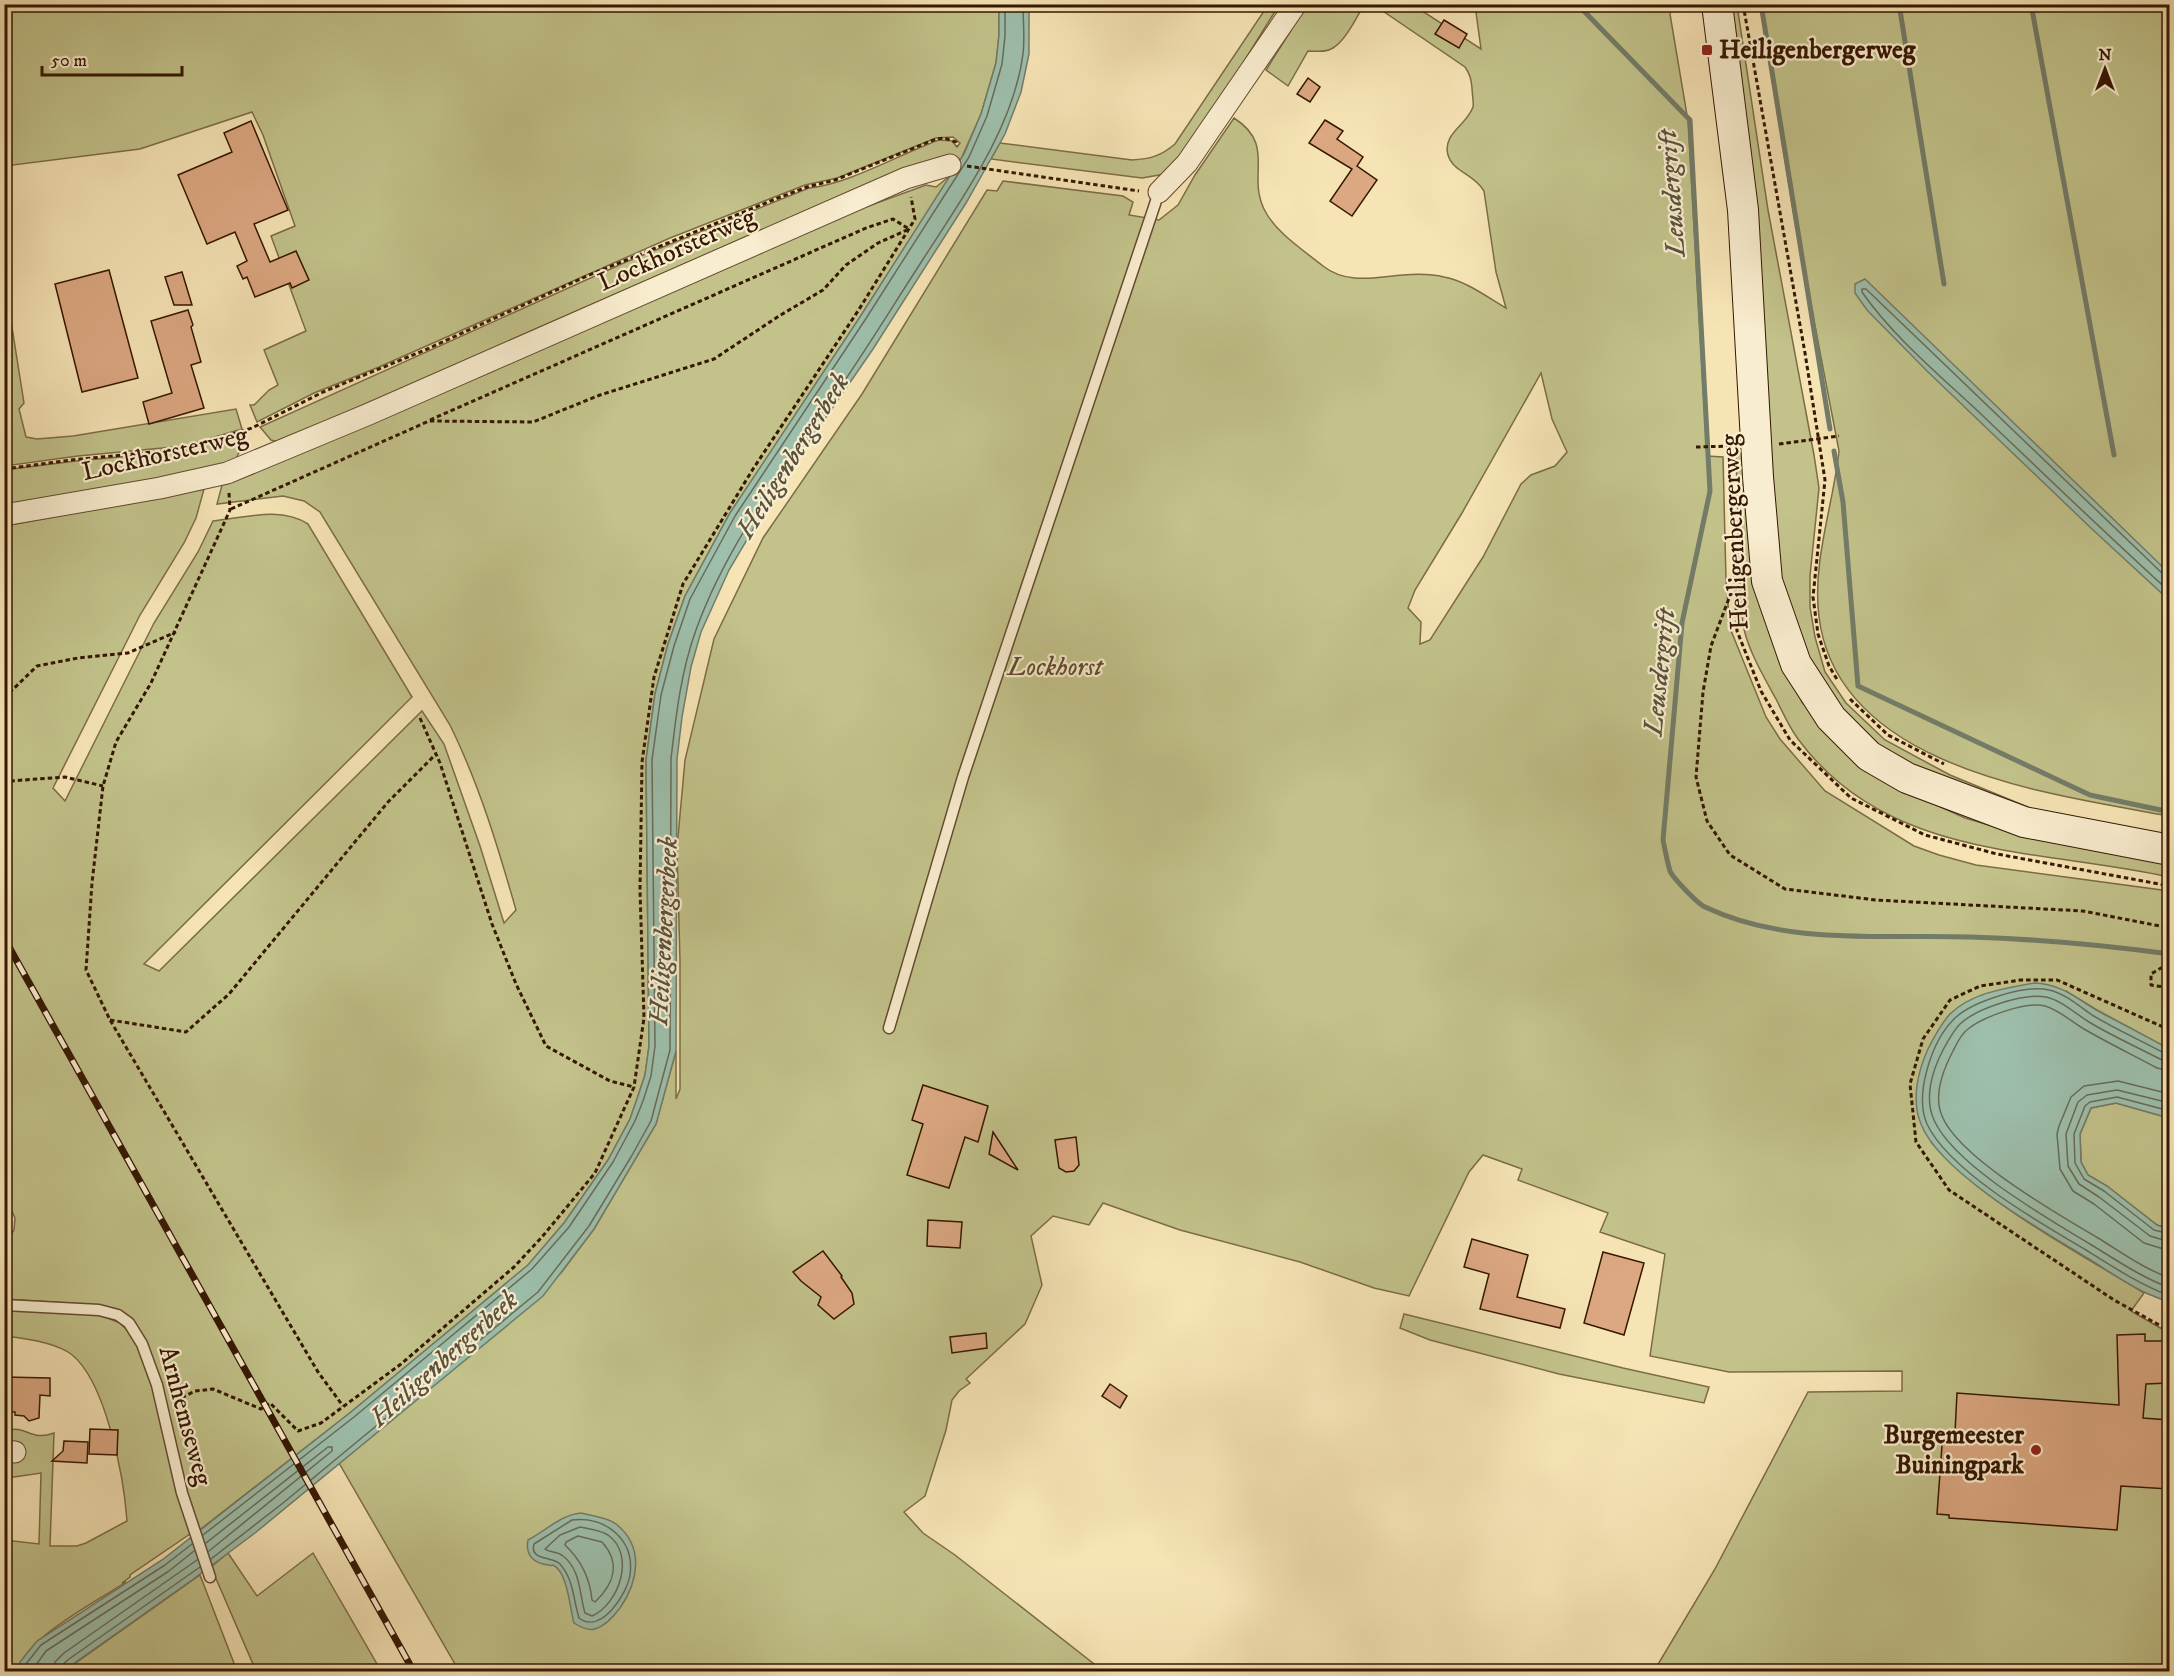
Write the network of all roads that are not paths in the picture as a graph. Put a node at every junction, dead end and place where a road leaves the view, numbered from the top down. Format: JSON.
{"nodes":[{"id":1,"x":1296,"y":4,"type":"edge"},
{"id":2,"x":1717,"y":4,"type":"edge"},
{"id":3,"x":953,"y":165,"type":"road end"},
{"id":4,"x":1159,"y":192,"type":"joint"},
{"id":5,"x":4,"y":515,"type":"edge"},
{"id":6,"x":2166,"y":850,"type":"edge"},
{"id":7,"x":889,"y":1028,"type":"dead end"},
{"id":8,"x":4,"y":1305,"type":"edge"},
{"id":9,"x":210,"y":1577,"type":"dead end"}],
"edges":[{"from":1,"to":4,"type":"street"},
{"from":2,"to":6,"type":"main road","name":"Heiligenbergerweg"},
{"from":3,"to":5,"type":"street","name":"Lockhorsterweg"},
{"from":4,"to":7,"type":"lane"},
{"from":8,"to":9,"type":"lane","name":"Arnhemseweg"}]}
